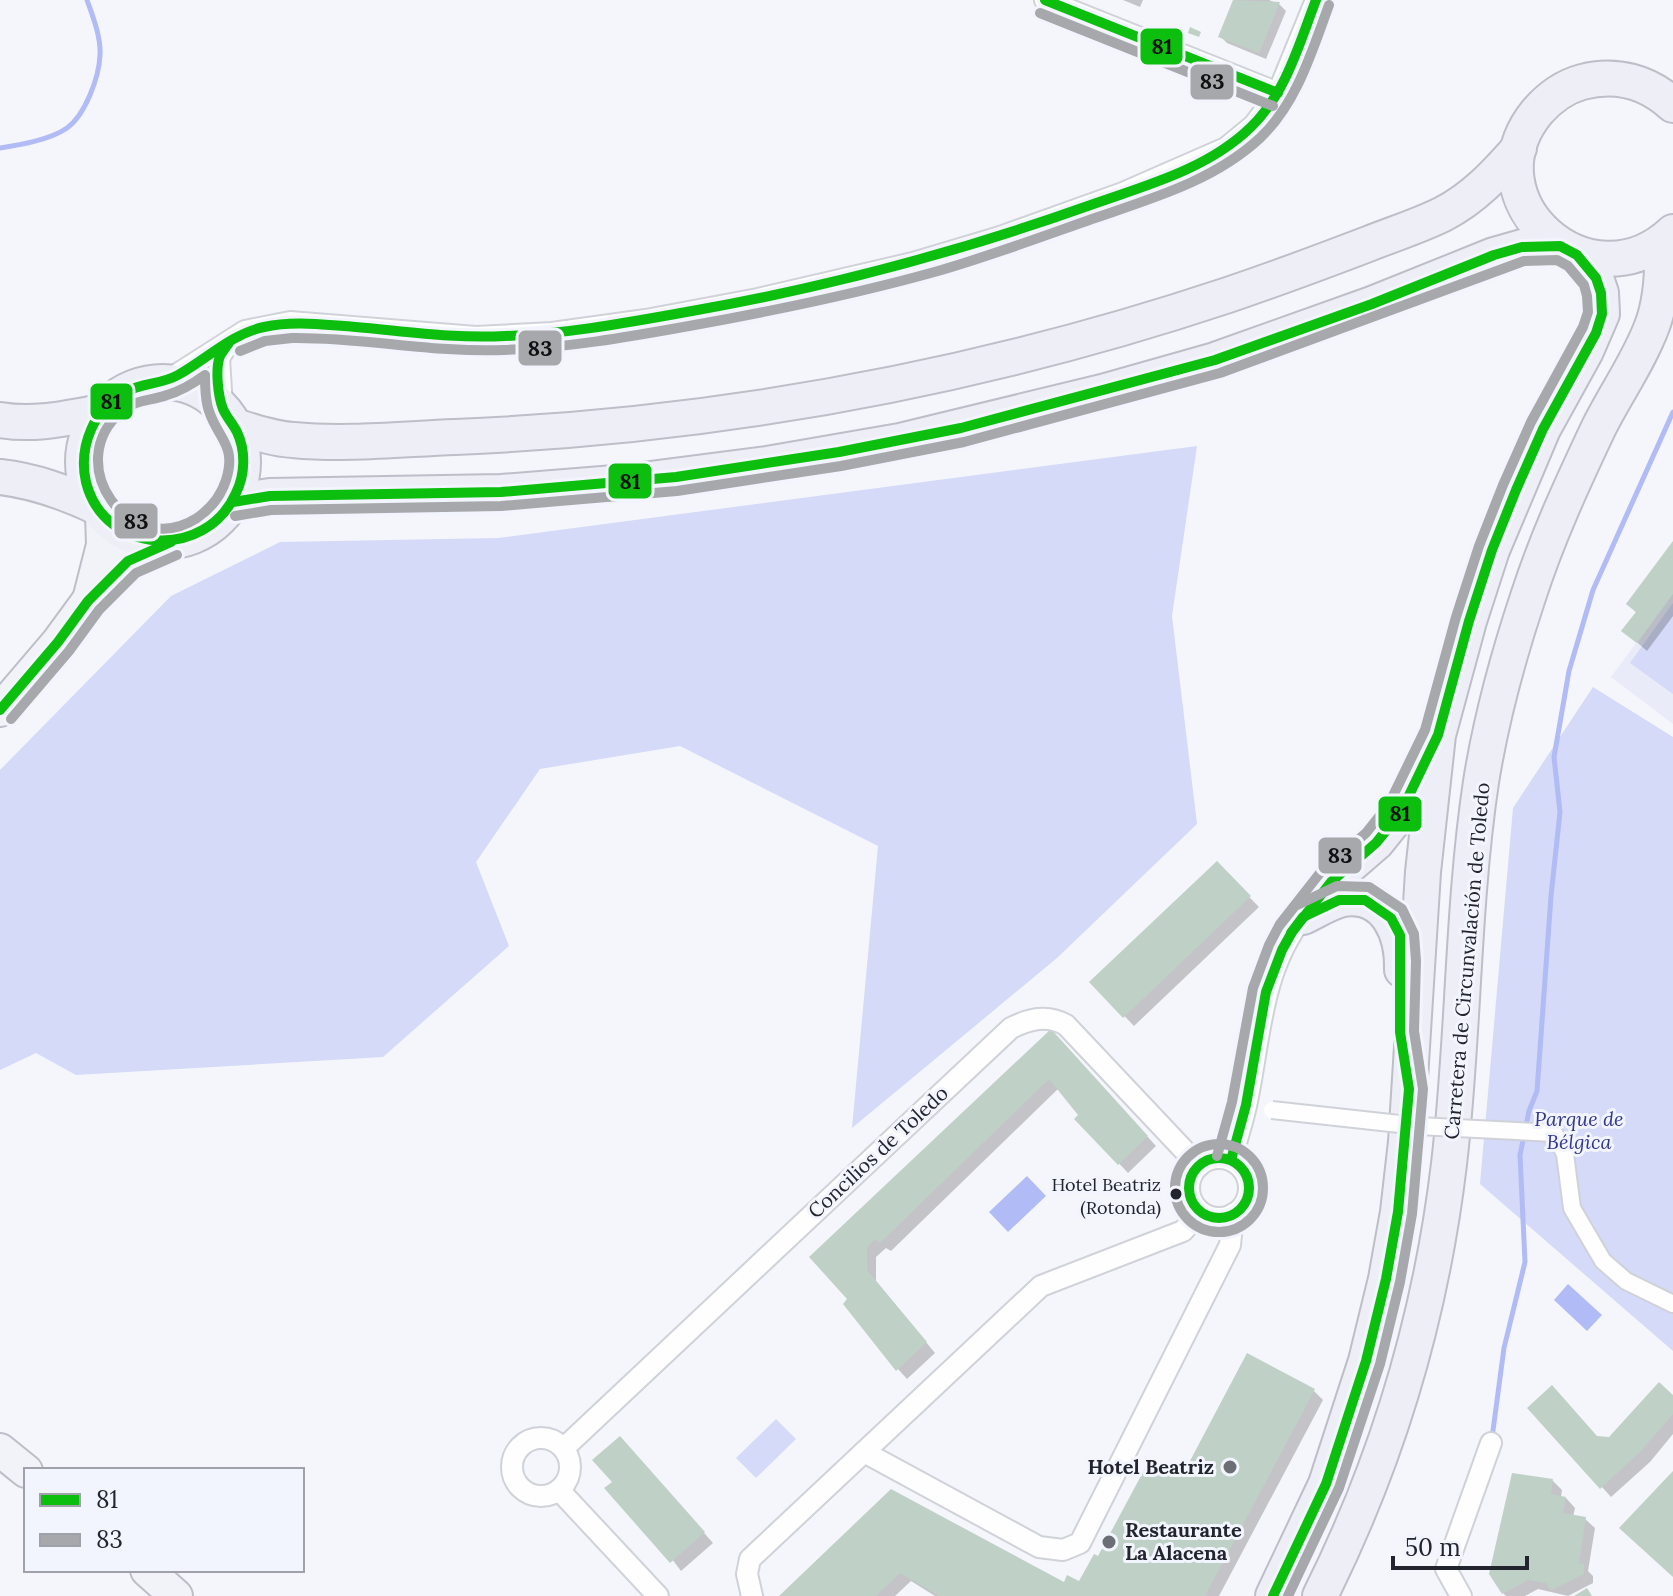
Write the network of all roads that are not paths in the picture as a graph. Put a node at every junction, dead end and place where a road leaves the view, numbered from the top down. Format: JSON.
{"nodes":[{"id":1,"x":1316,"y":0,"type":"edge"},
{"id":2,"x":1052,"y":1,"type":"edge"},
{"id":3,"x":1278,"y":93,"type":"junction"},
{"id":4,"x":1666,"y":93,"type":"edge"},
{"id":5,"x":1519,"y":148,"type":"junction"},
{"id":6,"x":1668,"y":237,"type":"edge"},
{"id":7,"x":1569,"y":250,"type":"junction"},
{"id":8,"x":230,"y":341,"type":"junction"},
{"id":9,"x":165,"y":382,"type":"junction"},
{"id":10,"x":101,"y":412,"type":"junction"},
{"id":11,"x":228,"y":416,"type":"junction"},
{"id":12,"x":0,"y":420,"type":"edge"},
{"id":13,"x":0,"y":477,"type":"edge"},
{"id":14,"x":233,"y":502,"type":"junction"},
{"id":15,"x":100,"y":510,"type":"junction"},
{"id":16,"x":171,"y":542,"type":"junction"},
{"id":17,"x":88,"y":601,"type":"junction"},
{"id":18,"x":0,"y":710,"type":"edge"},
{"id":19,"x":1438,"y":735,"type":"junction"},
{"id":20,"x":1303,"y":917,"type":"junction"},
{"id":21,"x":1409,"y":1089,"type":"junction"},
{"id":22,"x":1272,"y":1110,"type":"dead end"},
{"id":23,"x":1231,"y":1160,"type":"junction"},
{"id":24,"x":1199,"y":1166,"type":"junction"},
{"id":25,"x":1200,"y":1212,"type":"junction"},
{"id":26,"x":1233,"y":1214,"type":"junction"},
{"id":27,"x":1673,"y":1304,"type":"edge"},
{"id":28,"x":1491,"y":1443,"type":"dead end"},
{"id":29,"x":564,"y":1448,"type":"junction"},
{"id":30,"x":0,"y":1450,"type":"edge"},
{"id":31,"x":864,"y":1452,"type":"junction"},
{"id":32,"x":24,"y":1469,"type":"edge"},
{"id":33,"x":559,"y":1490,"type":"junction"},
{"id":34,"x":149,"y":1572,"type":"edge"},
{"id":35,"x":176,"y":1596,"type":"edge"},
{"id":36,"x":658,"y":1596,"type":"edge"},
{"id":37,"x":752,"y":1596,"type":"edge"},
{"id":38,"x":1273,"y":1596,"type":"edge"},
{"id":39,"x":1320,"y":1596,"type":"edge"},
{"id":40,"x":1461,"y":1596,"type":"edge"}],
"edges":[{"from":1,"to":3,"type":"street"},
{"from":2,"to":3,"type":"street"},
{"from":3,"to":8,"type":"street"},
{"from":4,"to":5,"type":"highway"},
{"from":5,"to":7,"type":"highway"},
{"from":5,"to":11,"type":"highway"},
{"from":6,"to":7,"type":"highway","name":"Carretera de Circunvalación de Toledo"},
{"from":6,"to":39,"type":"highway","name":"Carretera de Circunvalación de Toledo"},
{"from":7,"to":14,"type":"highway","name":"Carretera de Circunvalación de Toledo"},
{"from":7,"to":19,"type":"highway"},
{"from":8,"to":9,"type":"street"},
{"from":8,"to":11,"type":"street"},
{"from":9,"to":10,"type":"highway"},
{"from":9,"to":11,"type":"highway"},
{"from":10,"to":12,"type":"highway"},
{"from":10,"to":15,"type":"highway"},
{"from":11,"to":14,"type":"highway"},
{"from":13,"to":15,"type":"highway"},
{"from":14,"to":16,"type":"highway"},
{"from":15,"to":16,"type":"highway"},
{"from":15,"to":17,"type":"main road"},
{"from":16,"to":17,"type":"main road"},
{"from":17,"to":18,"type":"main road"},
{"from":19,"to":20,"type":"highway"},
{"from":19,"to":21,"type":"highway"},
{"from":20,"to":21,"type":"highway"},
{"from":20,"to":23,"type":"street"},
{"from":21,"to":38,"type":"highway"},
{"from":22,"to":27,"type":"street","bridge":true},
{"from":23,"to":24,"type":"street"},
{"from":23,"to":26,"type":"street"},
{"from":24,"to":25,"type":"street"},
{"from":24,"to":29,"type":"street","name":"Concilios de Toledo"},
{"from":25,"to":26,"type":"street"},
{"from":25,"to":31,"type":"street"},
{"from":26,"to":31,"type":"street"},
{"from":28,"to":40,"type":"street"},
{"from":29,"to":33,"type":"street"},
{"from":29,"to":33,"type":"street"},
{"from":30,"to":32,"type":"main road"},
{"from":31,"to":37,"type":"street"},
{"from":33,"to":36,"type":"street"},
{"from":34,"to":35,"type":"main road"}]}
